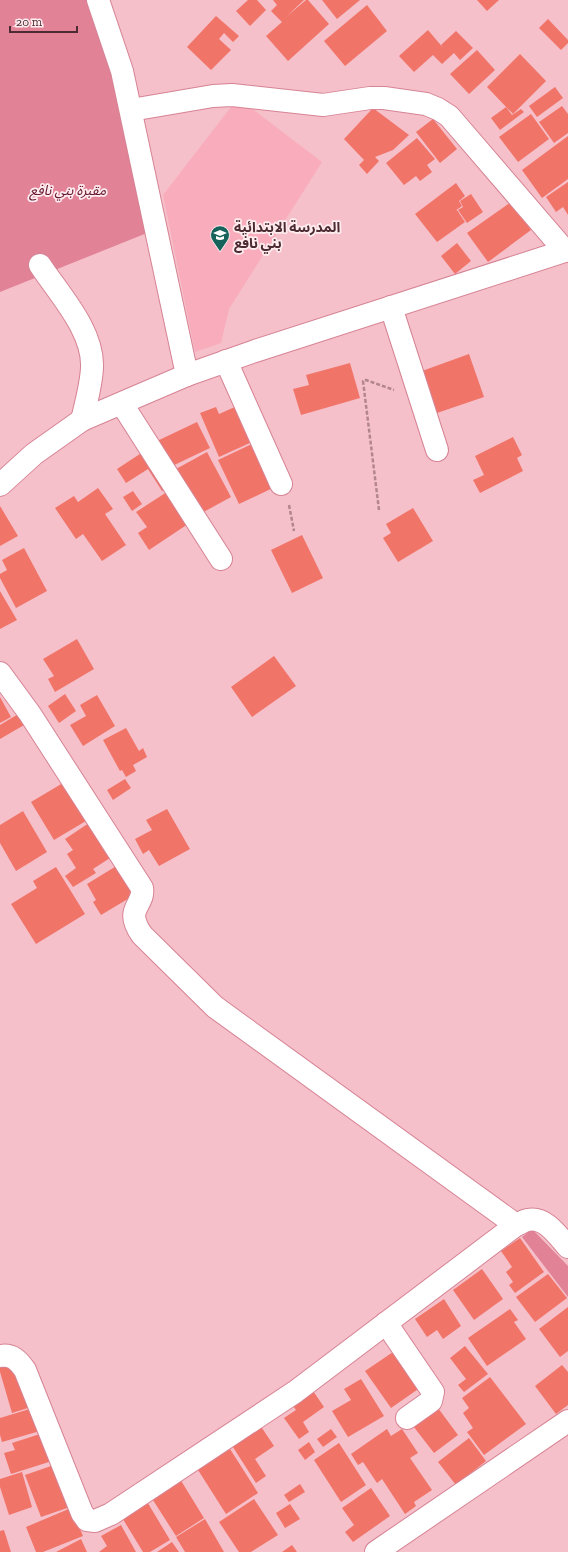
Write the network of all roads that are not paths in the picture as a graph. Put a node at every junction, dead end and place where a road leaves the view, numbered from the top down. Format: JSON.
{"nodes":[{"id":1,"x":98,"y":0,"type":"edge"},
{"id":2,"x":132,"y":110,"type":"junction"},
{"id":3,"x":567,"y":251,"type":"edge"},
{"id":4,"x":40,"y":265,"type":"dead end"},
{"id":5,"x":392,"y":307,"type":"junction"},
{"id":6,"x":226,"y":361,"type":"junction"},
{"id":7,"x":187,"y":375,"type":"junction"},
{"id":8,"x":122,"y":404,"type":"junction"},
{"id":9,"x":82,"y":420,"type":"junction"},
{"id":10,"x":437,"y":450,"type":"dead end"},
{"id":11,"x":281,"y":484,"type":"road end"},
{"id":12,"x":0,"y":485,"type":"edge"},
{"id":13,"x":221,"y":559,"type":"dead end"},
{"id":14,"x":0,"y":673,"type":"edge"},
{"id":15,"x":516,"y":1225,"type":"junction"},
{"id":16,"x":568,"y":1247,"type":"edge"},
{"id":17,"x":386,"y":1322,"type":"junction"},
{"id":18,"x":0,"y":1356,"type":"edge"},
{"id":19,"x":407,"y":1418,"type":"dead end"},
{"id":20,"x":568,"y":1421,"type":"edge"},
{"id":21,"x":376,"y":1552,"type":"edge"}],
"edges":[{"from":1,"to":2,"type":"street"},
{"from":2,"to":3,"type":"street"},
{"from":2,"to":7,"type":"street"},
{"from":3,"to":5,"type":"street"},
{"from":4,"to":9,"type":"street"},
{"from":5,"to":6,"type":"street"},
{"from":5,"to":10,"type":"street"},
{"from":6,"to":7,"type":"street"},
{"from":6,"to":11,"type":"street"},
{"from":7,"to":8,"type":"street"},
{"from":8,"to":9,"type":"street"},
{"from":8,"to":13,"type":"street"},
{"from":9,"to":12,"type":"street"},
{"from":14,"to":15,"type":"street"},
{"from":15,"to":16,"type":"street"},
{"from":15,"to":17,"type":"street"},
{"from":17,"to":18,"type":"street"},
{"from":17,"to":19,"type":"street"},
{"from":20,"to":21,"type":"street"}]}
